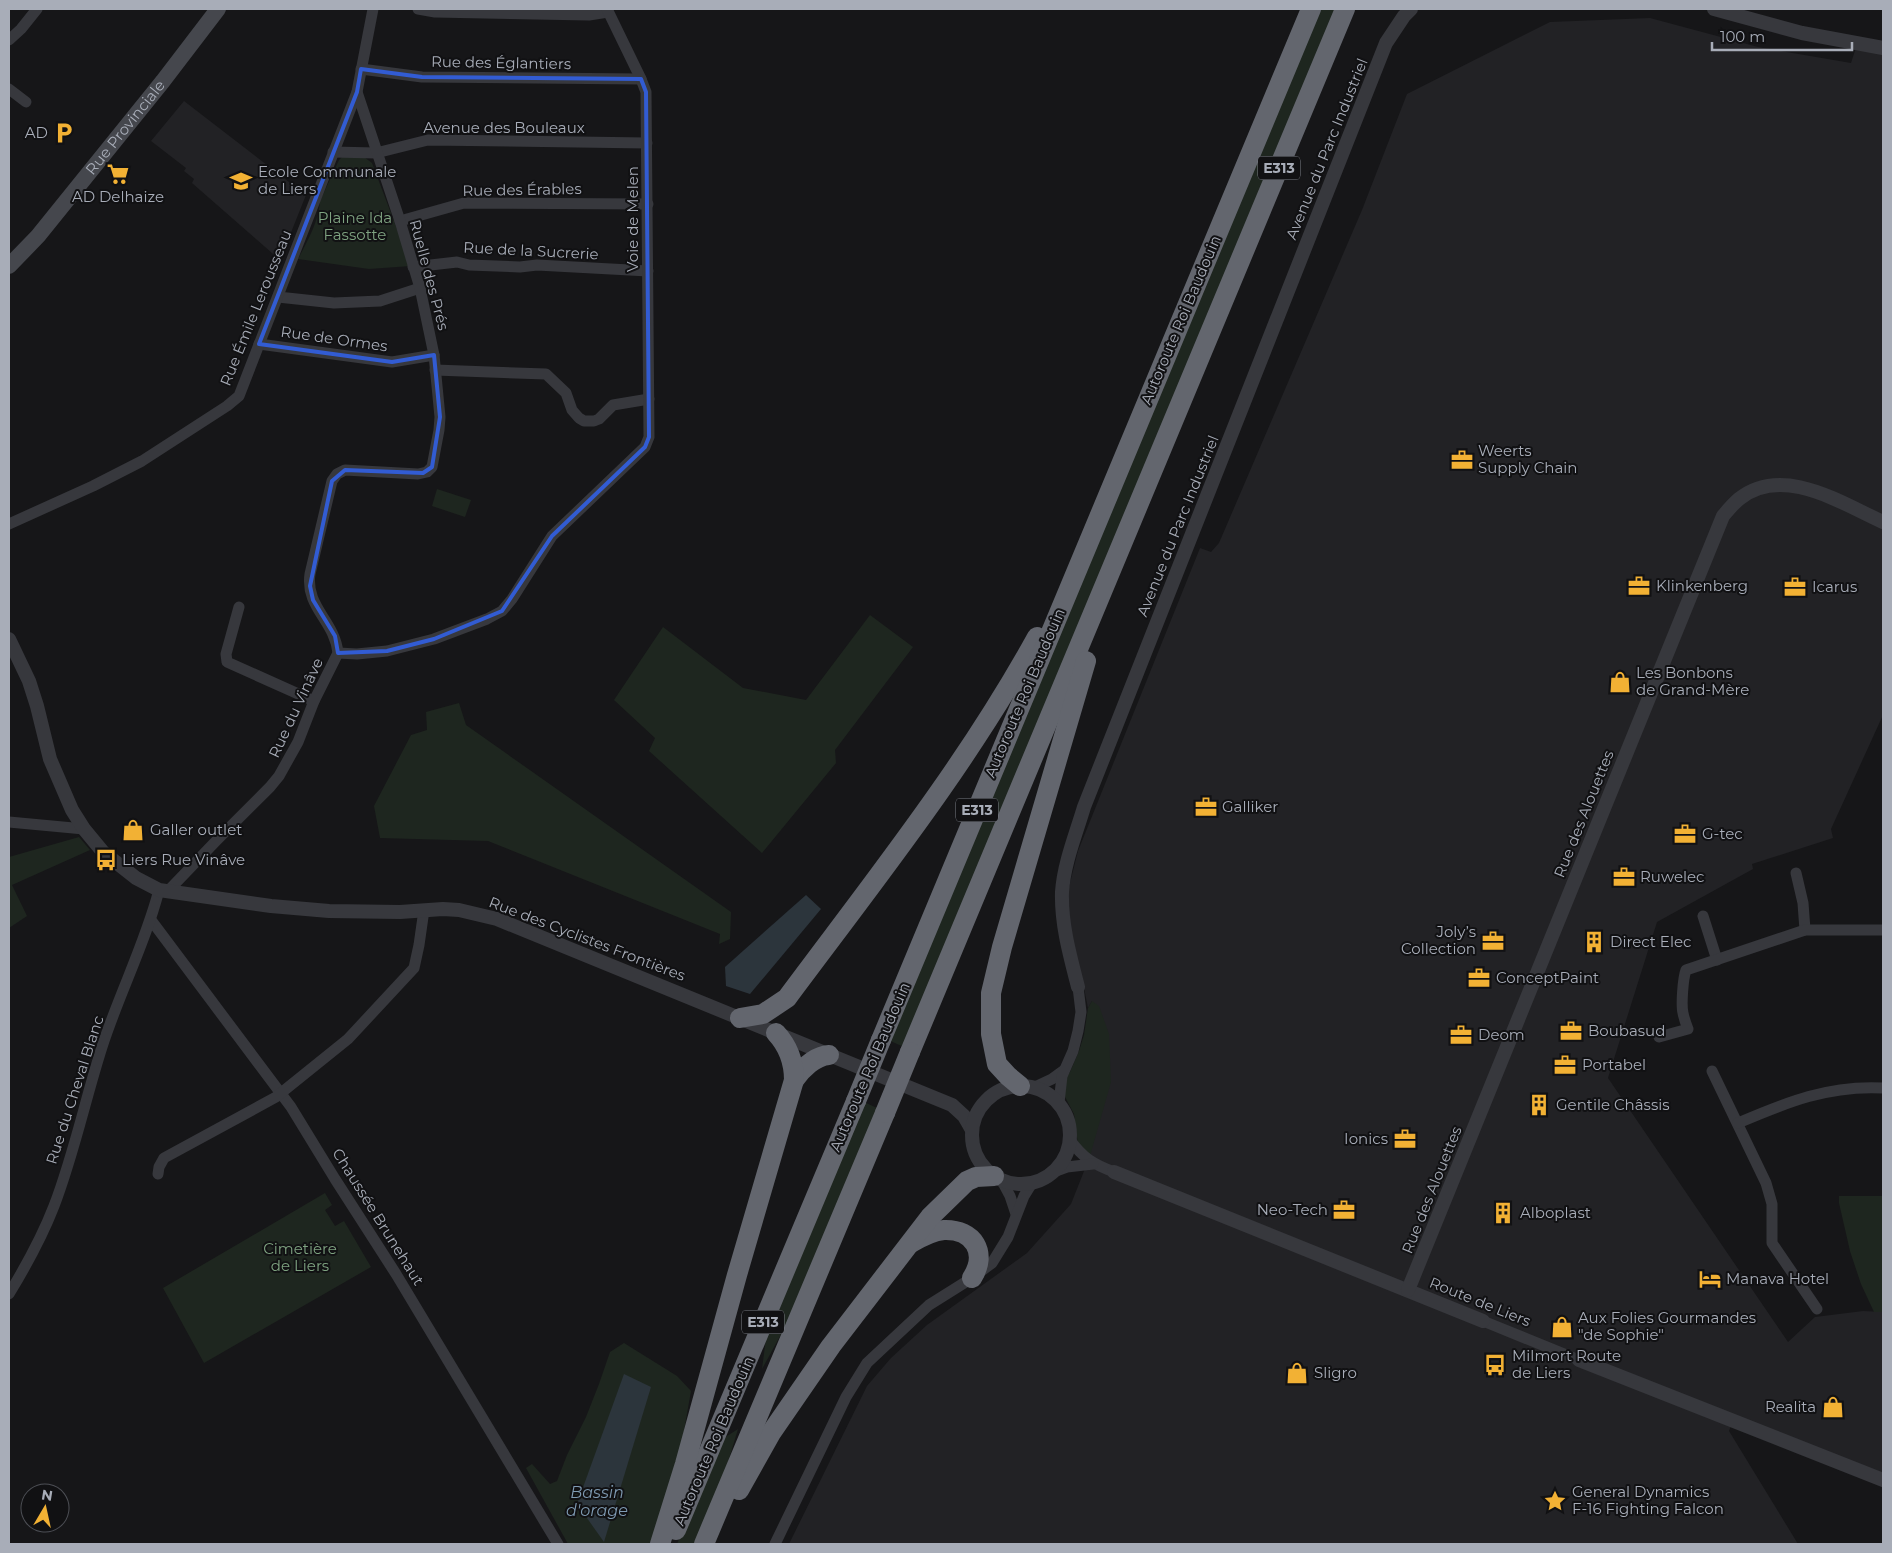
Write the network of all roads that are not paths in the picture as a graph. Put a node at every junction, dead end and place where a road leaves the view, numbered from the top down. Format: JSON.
{"nodes":[{"id":1,"x":37,"y":9,"type":"edge"},
{"id":2,"x":218,"y":9,"type":"edge"},
{"id":3,"x":373,"y":9,"type":"edge"},
{"id":4,"x":418,"y":9,"type":"edge"},
{"id":5,"x":1311,"y":9,"type":"edge"},
{"id":6,"x":1345,"y":9,"type":"edge"},
{"id":7,"x":1412,"y":9,"type":"edge"},
{"id":8,"x":1714,"y":9,"type":"edge"},
{"id":9,"x":607,"y":10,"type":"edge"},
{"id":10,"x":9,"y":40,"type":"edge"},
{"id":11,"x":1883,"y":48,"type":"edge"},
{"id":12,"x":361,"y":69,"type":"junction"},
{"id":13,"x":641,"y":79,"type":"junction"},
{"id":14,"x":9,"y":89,"type":"edge"},
{"id":15,"x":356,"y":92,"type":"junction"},
{"id":16,"x":26,"y":102,"type":"dead end"},
{"id":17,"x":647,"y":143,"type":"junction"},
{"id":18,"x":333,"y":152,"type":"junction"},
{"id":19,"x":376,"y":153,"type":"junction"},
{"id":20,"x":648,"y":204,"type":"junction"},
{"id":21,"x":400,"y":221,"type":"junction"},
{"id":22,"x":9,"y":266,"type":"edge"},
{"id":23,"x":414,"y":267,"type":"junction"},
{"id":24,"x":648,"y":271,"type":"junction"},
{"id":25,"x":420,"y":288,"type":"junction"},
{"id":26,"x":278,"y":297,"type":"junction"},
{"id":27,"x":260,"y":344,"type":"junction"},
{"id":28,"x":434,"y":355,"type":"junction"},
{"id":29,"x":435,"y":370,"type":"junction"},
{"id":30,"x":649,"y":399,"type":"junction"},
{"id":31,"x":649,"y":438,"type":"joint"},
{"id":32,"x":1883,"y":522,"type":"edge"},
{"id":33,"x":9,"y":524,"type":"edge"},
{"id":34,"x":1072,"y":580,"type":"junction"},
{"id":35,"x":1098,"y":601,"type":"junction"},
{"id":36,"x":239,"y":607,"type":"dead end"},
{"id":37,"x":9,"y":639,"type":"edge"},
{"id":38,"x":338,"y":654,"type":"junction"},
{"id":39,"x":314,"y":700,"type":"junction"},
{"id":40,"x":9,"y":822,"type":"edge"},
{"id":41,"x":84,"y":829,"type":"junction"},
{"id":42,"x":1796,"y":873,"type":"dead end"},
{"id":43,"x":164,"y":891,"type":"junction"},
{"id":44,"x":424,"y":910,"type":"junction"},
{"id":45,"x":1703,"y":916,"type":"dead end"},
{"id":46,"x":151,"y":920,"type":"junction"},
{"id":47,"x":1805,"y":930,"type":"junction"},
{"id":48,"x":1883,"y":930,"type":"edge"},
{"id":49,"x":1718,"y":960,"type":"junction"},
{"id":50,"x":1078,"y":986,"type":"joint"},
{"id":51,"x":787,"y":998,"type":"junction"},
{"id":52,"x":740,"y":1018,"type":"junction"},
{"id":53,"x":776,"y":1033,"type":"junction"},
{"id":54,"x":1659,"y":1037,"type":"dead end"},
{"id":55,"x":796,"y":1041,"type":"junction"},
{"id":56,"x":829,"y":1055,"type":"junction"},
{"id":57,"x":1063,"y":1070,"type":"junction"},
{"id":58,"x":1712,"y":1071,"type":"dead end"},
{"id":59,"x":794,"y":1080,"type":"junction"},
{"id":60,"x":1027,"y":1087,"type":"junction"},
{"id":61,"x":1883,"y":1088,"type":"edge"},
{"id":62,"x":281,"y":1094,"type":"junction"},
{"id":63,"x":987,"y":1099,"type":"junction"},
{"id":64,"x":1059,"y":1103,"type":"junction"},
{"id":65,"x":952,"y":1105,"type":"junction"},
{"id":66,"x":1738,"y":1124,"type":"junction"},
{"id":67,"x":972,"y":1130,"type":"junction"},
{"id":68,"x":1070,"y":1140,"type":"junction"},
{"id":69,"x":1093,"y":1164,"type":"junction"},
{"id":70,"x":1056,"y":1171,"type":"junction"},
{"id":71,"x":1114,"y":1172,"type":"joint"},
{"id":72,"x":158,"y":1174,"type":"dead end"},
{"id":73,"x":998,"y":1178,"type":"junction"},
{"id":74,"x":1032,"y":1184,"type":"junction"},
{"id":75,"x":1016,"y":1214,"type":"junction"},
{"id":76,"x":907,"y":1246,"type":"junction"},
{"id":77,"x":972,"y":1278,"type":"junction"},
{"id":78,"x":1408,"y":1290,"type":"junction"},
{"id":79,"x":9,"y":1294,"type":"edge"},
{"id":80,"x":1817,"y":1309,"type":"dead end"},
{"id":81,"x":1483,"y":1321,"type":"joint"},
{"id":82,"x":1579,"y":1360,"type":"joint"},
{"id":83,"x":1883,"y":1480,"type":"edge"},
{"id":84,"x":713,"y":1523,"type":"junction"},
{"id":85,"x":558,"y":1544,"type":"edge"},
{"id":86,"x":660,"y":1544,"type":"edge"},
{"id":87,"x":670,"y":1544,"type":"edge"},
{"id":88,"x":704,"y":1544,"type":"edge"},
{"id":89,"x":775,"y":1544,"type":"edge"}],
"edges":[{"from":1,"to":10,"type":"street"},
{"from":2,"to":22,"type":"main road","name":"Rue Provinciale"},
{"from":3,"to":12,"type":"street","name":"Rue Émile Lerousseau"},
{"from":4,"to":9,"type":"street"},
{"from":5,"to":34,"type":"highway","name":"Autoroute Roi Baudouin","number":"E313"},
{"from":6,"to":35,"type":"highway","name":"Autoroute Roi Baudouin","number":"E313"},
{"from":7,"to":50,"type":"street","name":"Avenue du Parc Industriel"},
{"from":8,"to":11,"type":"street"},
{"from":9,"to":13,"type":"street","name":"Voie de Melen"},
{"from":12,"to":13,"type":"street","name":"Rue des Églantiers"},
{"from":12,"to":15,"type":"street","name":"Rue Émile Lerousseau"},
{"from":13,"to":17,"type":"street","name":"Voie de Melen"},
{"from":14,"to":16,"type":"street"},
{"from":15,"to":18,"type":"street","name":"Rue Émile Lerousseau"},
{"from":15,"to":19,"type":"street","name":"Ruelle des Prés"},
{"from":17,"to":19,"type":"street","name":"Avenue des Bouleaux"},
{"from":17,"to":20,"type":"street","name":"Voie de Melen"},
{"from":18,"to":19,"type":"street","name":"Avenue des Bouleaux"},
{"from":18,"to":26,"type":"street","name":"Rue Émile Lerousseau"},
{"from":19,"to":21,"type":"street","name":"Ruelle des Prés"},
{"from":20,"to":21,"type":"street","name":"Rue des Érables"},
{"from":20,"to":24,"type":"street","name":"Voie de Melen"},
{"from":21,"to":23,"type":"street","name":"Ruelle des Prés"},
{"from":23,"to":24,"type":"street","name":"Rue de la Sucrerie"},
{"from":23,"to":25,"type":"street","name":"Ruelle des Prés"},
{"from":24,"to":30,"type":"street","name":"Voie de Melen"},
{"from":25,"to":26,"type":"street"},
{"from":25,"to":28,"type":"street","name":"Ruelle des Prés"},
{"from":26,"to":27,"type":"street","name":"Rue Émile Lerousseau"},
{"from":27,"to":28,"type":"street","name":"Rue de Ormes"},
{"from":27,"to":33,"type":"street","name":"Rue Émile Lerousseau"},
{"from":28,"to":29,"type":"street","name":"Ruelle des Prés"},
{"from":29,"to":30,"type":"street"},
{"from":29,"to":38,"type":"street","name":"Ruelle des Prés"},
{"from":30,"to":31,"type":"street","name":"Voie de Melen"},
{"from":31,"to":38,"type":"street","name":"Rue du Vinâve"},
{"from":32,"to":78,"type":"street","name":"Rue des Alouettes"},
{"from":34,"to":51,"type":"highway"},
{"from":34,"to":87,"type":"highway","name":"Autoroute Roi Baudouin","number":"E313","bridge":true},
{"from":35,"to":60,"type":"highway"},
{"from":35,"to":84,"type":"highway","name":"Autoroute Roi Baudouin","number":"E313","bridge":true},
{"from":36,"to":39,"type":"street"},
{"from":37,"to":41,"type":"street"},
{"from":38,"to":39,"type":"street","name":"Rue du Vinâve"},
{"from":39,"to":43,"type":"street","name":"Rue du Vinâve"},
{"from":40,"to":41,"type":"street"},
{"from":41,"to":43,"type":"street"},
{"from":42,"to":47,"type":"street"},
{"from":43,"to":44,"type":"street","name":"Rue des Cyclistes Frontières"},
{"from":43,"to":46,"type":"street","name":"Rue du Cheval Blanc"},
{"from":44,"to":52,"type":"street","name":"Rue des Cyclistes Frontières"},
{"from":44,"to":62,"type":"street"},
{"from":45,"to":49,"type":"street"},
{"from":46,"to":62,"type":"street","name":"Chaussée Brunehaut"},
{"from":46,"to":79,"type":"street","name":"Rue du Cheval Blanc"},
{"from":47,"to":48,"type":"street"},
{"from":47,"to":49,"type":"street"},
{"from":49,"to":54,"type":"street"},
{"from":50,"to":57,"type":"street","name":"Avenue du Parc Industriel"},
{"from":51,"to":52,"type":"highway"},
{"from":51,"to":55,"type":"highway"},
{"from":52,"to":53,"type":"street","name":"Rue des Cyclistes Frontières"},
{"from":53,"to":55,"type":"street","name":"Rue des Cyclistes Frontières"},
{"from":53,"to":59,"type":"highway"},
{"from":55,"to":56,"type":"street","name":"Rue des Cyclistes Frontières"},
{"from":56,"to":59,"type":"highway"},
{"from":56,"to":65,"type":"street","name":"Rue des Cyclistes Frontières"},
{"from":57,"to":60,"type":"street","name":"Avenue du Parc Industriel"},
{"from":57,"to":64,"type":"street","name":"Avenue du Parc Industriel"},
{"from":58,"to":66,"type":"street"},
{"from":59,"to":86,"type":"highway"},
{"from":60,"to":63,"type":"street"},
{"from":60,"to":64,"type":"street"},
{"from":61,"to":66,"type":"street"},
{"from":62,"to":72,"type":"street"},
{"from":62,"to":85,"type":"street","name":"Chaussée Brunehaut"},
{"from":63,"to":65,"type":"street","name":"Rue des Cyclistes Frontières"},
{"from":63,"to":67,"type":"street"},
{"from":64,"to":68,"type":"street"},
{"from":65,"to":67,"type":"street","name":"Rue des Cyclistes Frontières"},
{"from":66,"to":80,"type":"street"},
{"from":67,"to":73,"type":"street"},
{"from":68,"to":69,"type":"street","name":"Route de Liers"},
{"from":68,"to":70,"type":"street"},
{"from":69,"to":70,"type":"street","name":"Route de Liers"},
{"from":69,"to":71,"type":"street","name":"Route de Liers"},
{"from":70,"to":74,"type":"street"},
{"from":71,"to":78,"type":"street","name":"Route de Liers"},
{"from":73,"to":74,"type":"street"},
{"from":73,"to":75,"type":"street"},
{"from":73,"to":76,"type":"highway"},
{"from":74,"to":75,"type":"street"},
{"from":75,"to":77,"type":"street"},
{"from":76,"to":77,"type":"highway"},
{"from":76,"to":84,"type":"highway"},
{"from":77,"to":89,"type":"street"},
{"from":78,"to":81,"type":"street","name":"Route de Liers"},
{"from":81,"to":82,"type":"street","name":"Route de Liers"},
{"from":82,"to":83,"type":"street","name":"Route de Liers"},
{"from":84,"to":88,"type":"highway","name":"Autoroute Roi Baudouin","number":"E313"}]}
